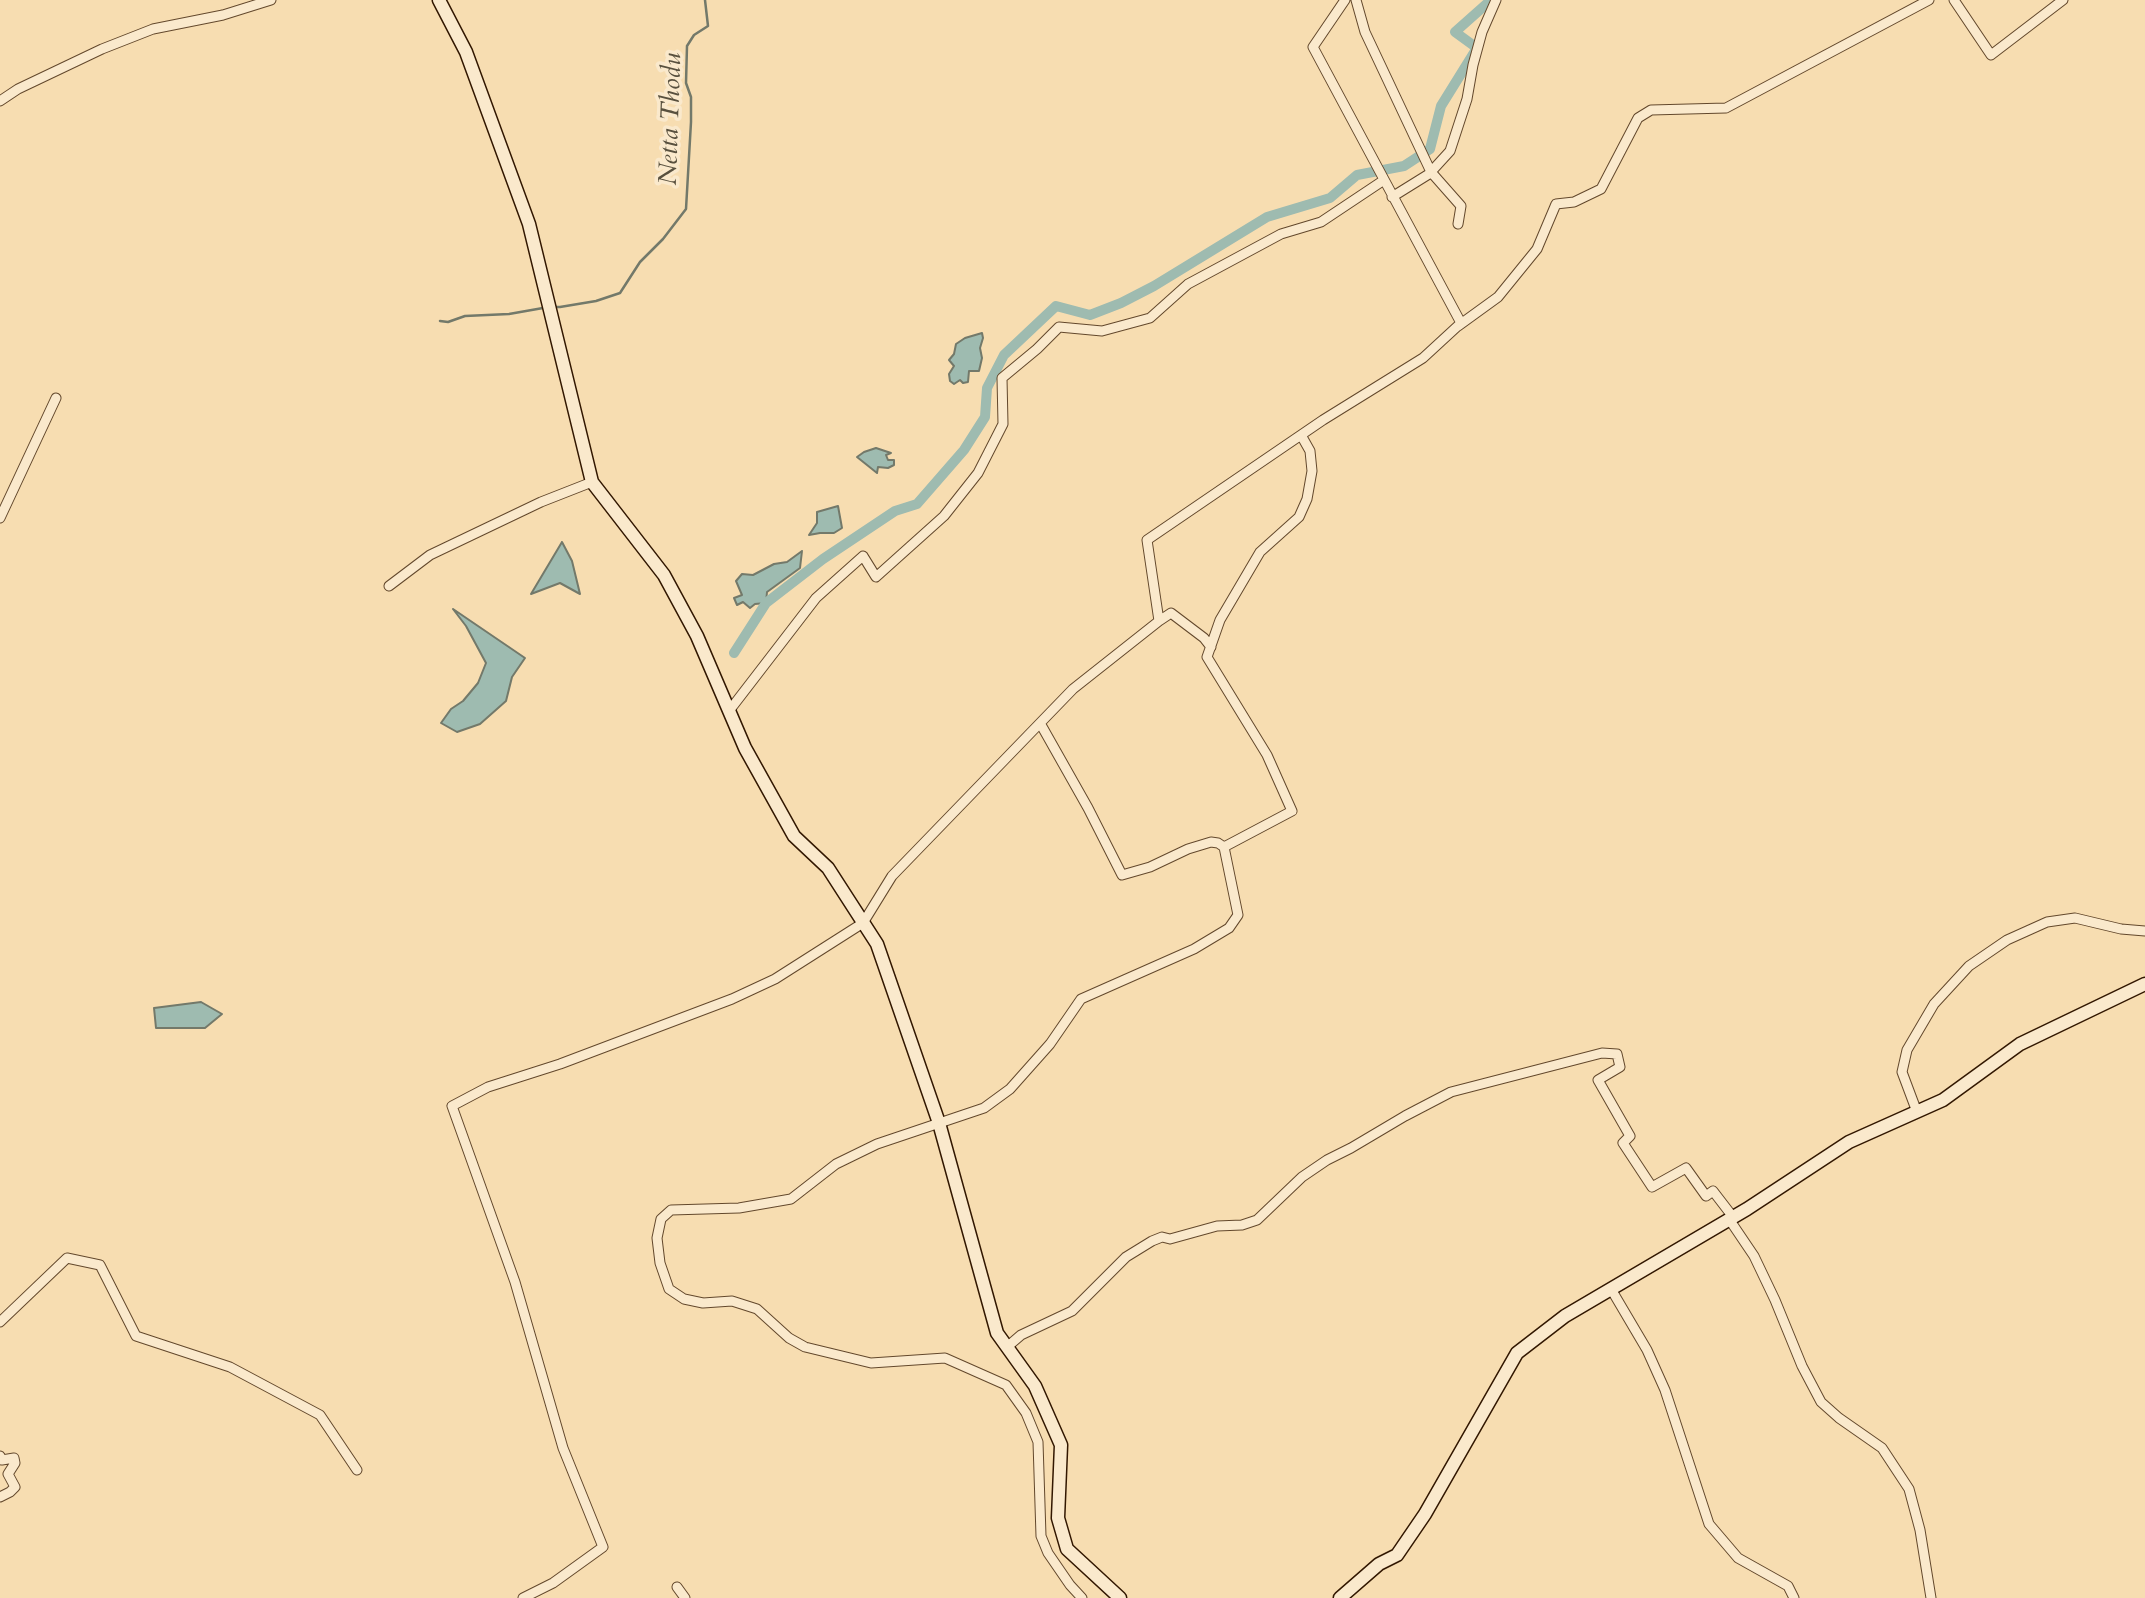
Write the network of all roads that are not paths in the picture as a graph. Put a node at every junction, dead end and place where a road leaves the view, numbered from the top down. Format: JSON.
{"nodes":[{"id":1,"x":271,"y":0,"type":"edge"},
{"id":2,"x":439,"y":0,"type":"edge"},
{"id":3,"x":1345,"y":0,"type":"edge"},
{"id":4,"x":1356,"y":0,"type":"edge"},
{"id":5,"x":1496,"y":0,"type":"edge"},
{"id":6,"x":1929,"y":0,"type":"edge"},
{"id":7,"x":1954,"y":0,"type":"edge"},
{"id":8,"x":2063,"y":0,"type":"edge"},
{"id":9,"x":0,"y":101,"type":"edge"},
{"id":10,"x":1431,"y":172,"type":"junction"},
{"id":11,"x":1384,"y":180,"type":"junction"},
{"id":12,"x":1392,"y":197,"type":"junction"},
{"id":13,"x":1458,"y":225,"type":"dead end"},
{"id":14,"x":1458,"y":326,"type":"junction"},
{"id":15,"x":56,"y":398,"type":"dead end"},
{"id":16,"x":1301,"y":435,"type":"junction"},
{"id":17,"x":592,"y":482,"type":"junction"},
{"id":18,"x":0,"y":518,"type":"edge"},
{"id":19,"x":389,"y":586,"type":"dead end"},
{"id":20,"x":1159,"y":621,"type":"junction"},
{"id":21,"x":1210,"y":647,"type":"junction"},
{"id":22,"x":729,"y":711,"type":"junction"},
{"id":23,"x":1040,"y":723,"type":"junction"},
{"id":24,"x":1224,"y":847,"type":"junction"},
{"id":25,"x":863,"y":923,"type":"junction"},
{"id":26,"x":2145,"y":931,"type":"edge"},
{"id":27,"x":2145,"y":984,"type":"edge"},
{"id":28,"x":1917,"y":1112,"type":"junction"},
{"id":29,"x":939,"y":1123,"type":"junction"},
{"id":30,"x":1731,"y":1218,"type":"junction"},
{"id":31,"x":1611,"y":1289,"type":"junction"},
{"id":32,"x":0,"y":1322,"type":"edge"},
{"id":33,"x":1007,"y":1347,"type":"junction"},
{"id":34,"x":0,"y":1456,"type":"edge"},
{"id":35,"x":357,"y":1470,"type":"dead end"},
{"id":36,"x":0,"y":1497,"type":"edge"},
{"id":37,"x":677,"y":1587,"type":"dead end"},
{"id":38,"x":523,"y":1598,"type":"edge"},
{"id":39,"x":685,"y":1598,"type":"edge"},
{"id":40,"x":1082,"y":1598,"type":"edge"},
{"id":41,"x":1120,"y":1598,"type":"edge"},
{"id":42,"x":1340,"y":1598,"type":"edge"},
{"id":43,"x":1794,"y":1598,"type":"edge"},
{"id":44,"x":1931,"y":1598,"type":"edge"}],
"edges":[{"from":1,"to":9,"type":"street"},
{"from":2,"to":17,"type":"main road"},
{"from":3,"to":11,"type":"street"},
{"from":4,"to":10,"type":"street"},
{"from":5,"to":10,"type":"street"},
{"from":6,"to":14,"type":"street"},
{"from":7,"to":8,"type":"street"},
{"from":10,"to":12,"type":"street"},
{"from":10,"to":13,"type":"street"},
{"from":11,"to":12,"type":"street"},
{"from":11,"to":22,"type":"street"},
{"from":12,"to":14,"type":"street"},
{"from":14,"to":16,"type":"street"},
{"from":15,"to":18,"type":"street"},
{"from":16,"to":20,"type":"street"},
{"from":16,"to":21,"type":"street"},
{"from":17,"to":19,"type":"street"},
{"from":17,"to":22,"type":"main road"},
{"from":20,"to":21,"type":"street"},
{"from":20,"to":23,"type":"street"},
{"from":21,"to":24,"type":"street"},
{"from":22,"to":25,"type":"main road"},
{"from":23,"to":24,"type":"street"},
{"from":23,"to":25,"type":"street"},
{"from":24,"to":29,"type":"street"},
{"from":25,"to":29,"type":"main road"},
{"from":25,"to":38,"type":"street"},
{"from":26,"to":28,"type":"street"},
{"from":27,"to":28,"type":"main road"},
{"from":28,"to":30,"type":"main road"},
{"from":29,"to":33,"type":"main road"},
{"from":29,"to":40,"type":"street"},
{"from":30,"to":31,"type":"main road"},
{"from":30,"to":33,"type":"street"},
{"from":30,"to":44,"type":"street"},
{"from":31,"to":42,"type":"main road"},
{"from":31,"to":43,"type":"street"},
{"from":32,"to":35,"type":"street"},
{"from":33,"to":41,"type":"main road"},
{"from":34,"to":36,"type":"street"},
{"from":37,"to":39,"type":"street"}]}
